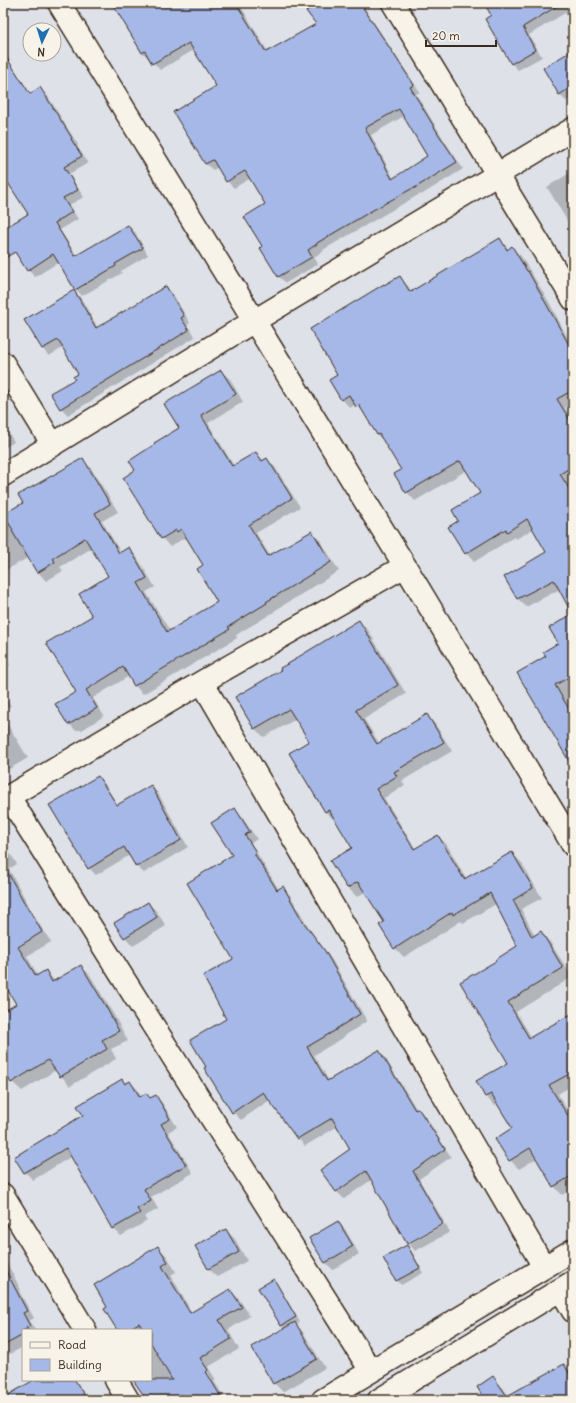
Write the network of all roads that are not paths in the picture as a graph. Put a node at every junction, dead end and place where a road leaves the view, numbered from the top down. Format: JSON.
{"nodes":[{"id":1,"x":59,"y":3,"type":"edge"},
{"id":2,"x":393,"y":3,"type":"edge"},
{"id":3,"x":573,"y":129,"type":"edge"},
{"id":4,"x":497,"y":175,"type":"junction"},
{"id":5,"x":573,"y":299,"type":"edge"},
{"id":6,"x":254,"y":322,"type":"junction"},
{"id":7,"x":3,"y":363,"type":"edge"},
{"id":8,"x":53,"y":445,"type":"junction"},
{"id":9,"x":3,"y":475,"type":"edge"},
{"id":10,"x":405,"y":566,"type":"junction"},
{"id":11,"x":202,"y":682,"type":"junction"},
{"id":12,"x":6,"y":798,"type":"edge"},
{"id":13,"x":573,"y":845,"type":"edge"},
{"id":14,"x":3,"y":1195,"type":"edge"},
{"id":15,"x":573,"y":1250,"type":"edge"},
{"id":16,"x":544,"y":1267,"type":"junction"},
{"id":17,"x":567,"y":1286,"type":"edge"},
{"id":18,"x":573,"y":1311,"type":"edge"},
{"id":19,"x":84,"y":1329,"type":"edge"},
{"id":20,"x":371,"y":1371,"type":"junction"},
{"id":21,"x":117,"y":1381,"type":"edge"},
{"id":22,"x":128,"y":1400,"type":"edge"},
{"id":23,"x":323,"y":1400,"type":"edge"},
{"id":24,"x":379,"y":1400,"type":"edge"}],
"edges":[{"from":1,"to":6,"type":"street"},
{"from":2,"to":4,"type":"street"},
{"from":3,"to":4,"type":"street"},
{"from":4,"to":5,"type":"street"},
{"from":4,"to":6,"type":"street"},
{"from":6,"to":8,"type":"street"},
{"from":6,"to":10,"type":"street"},
{"from":7,"to":8,"type":"street"},
{"from":8,"to":9,"type":"street"},
{"from":10,"to":11,"type":"street"},
{"from":10,"to":13,"type":"street"},
{"from":11,"to":12,"type":"street"},
{"from":11,"to":16,"type":"street"},
{"from":12,"to":20,"type":"street"},
{"from":14,"to":19,"type":"street"},
{"from":15,"to":16,"type":"street"},
{"from":16,"to":20,"type":"street"},
{"from":17,"to":18,"type":"street"},
{"from":17,"to":24,"type":"street"},
{"from":20,"to":23,"type":"street"},
{"from":21,"to":22,"type":"street"}]}
